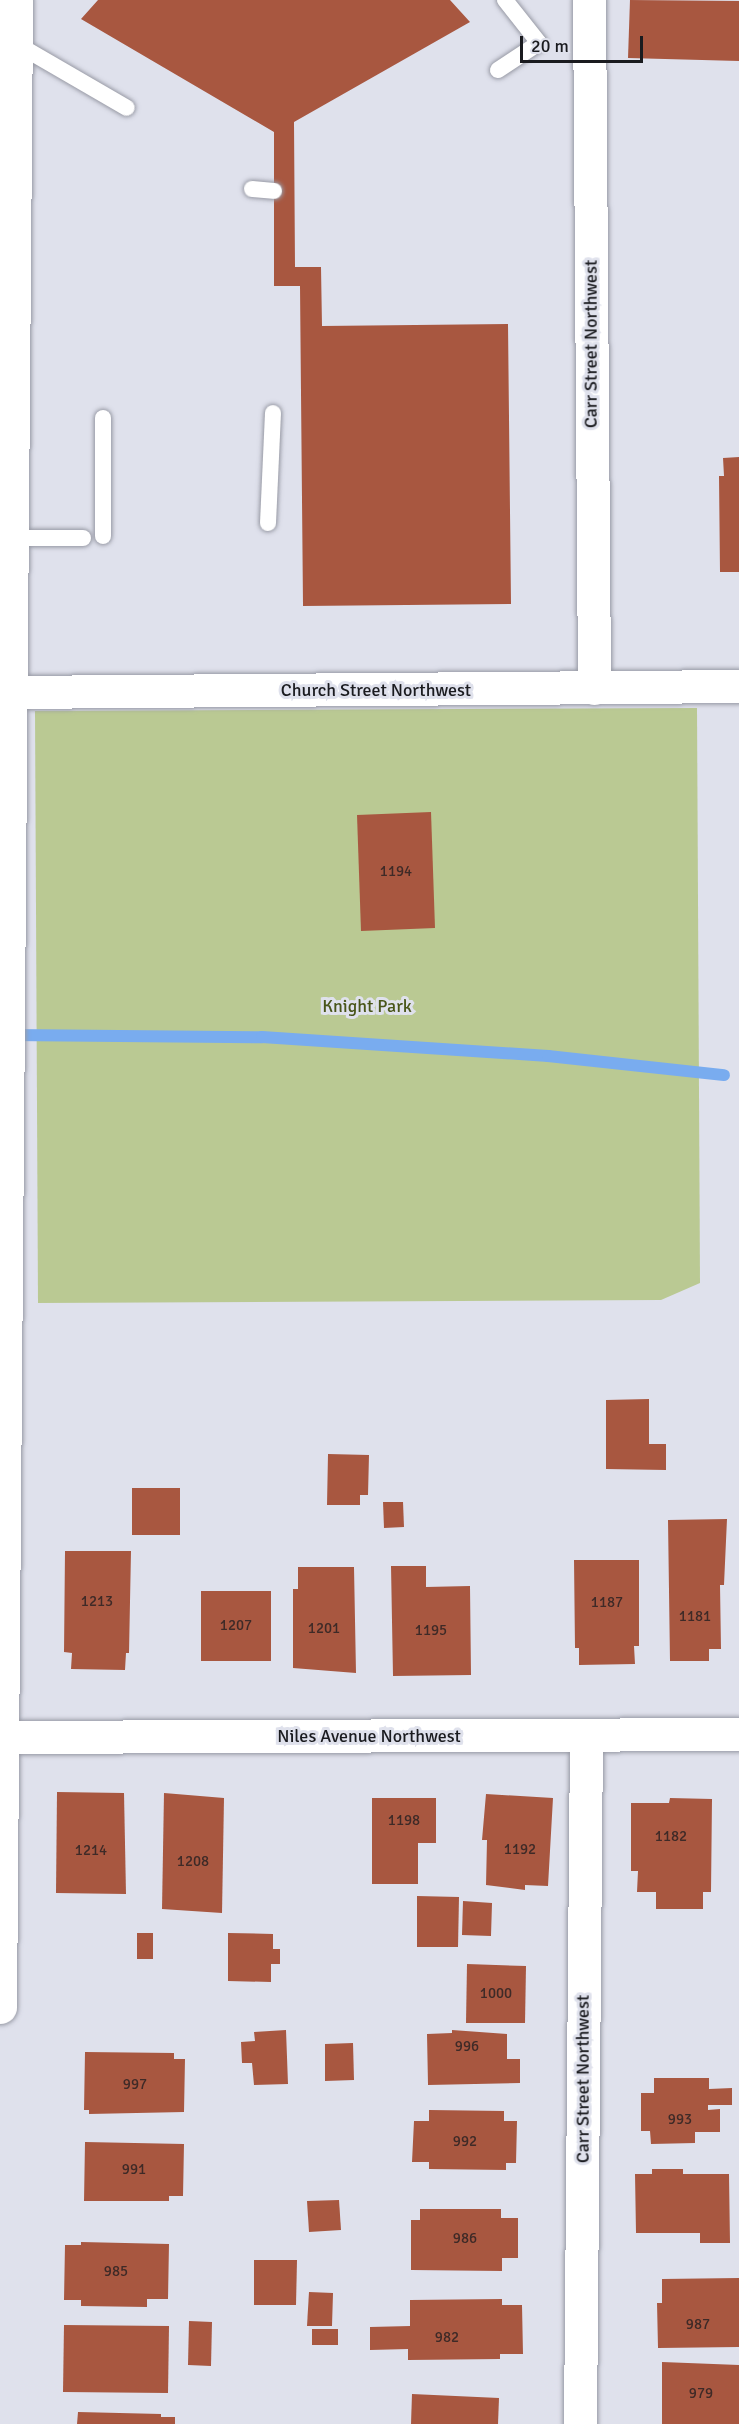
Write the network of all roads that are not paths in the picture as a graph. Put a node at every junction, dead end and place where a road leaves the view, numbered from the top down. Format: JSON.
{"nodes":[{"id":1,"x":16,"y":0,"type":"edge"},
{"id":2,"x":505,"y":0,"type":"edge"},
{"id":3,"x":589,"y":0,"type":"edge"},
{"id":4,"x":15,"y":43,"type":"junction"},
{"id":5,"x":498,"y":70,"type":"dead end"},
{"id":6,"x":127,"y":108,"type":"dead end"},
{"id":7,"x":252,"y":189,"type":"dead end"},
{"id":8,"x":274,"y":191,"type":"dead end"},
{"id":9,"x":7,"y":296,"type":"edge"},
{"id":10,"x":273,"y":413,"type":"dead end"},
{"id":11,"x":103,"y":418,"type":"dead end"},
{"id":12,"x":268,"y":523,"type":"dead end"},
{"id":13,"x":103,"y":536,"type":"dead end"},
{"id":14,"x":13,"y":538,"type":"junction"},
{"id":15,"x":83,"y":538,"type":"dead end"},
{"id":16,"x":739,"y":686,"type":"edge"},
{"id":17,"x":594,"y":688,"type":"junction"},
{"id":18,"x":6,"y":692,"type":"edge"},
{"id":19,"x":6,"y":751,"type":"edge"},
{"id":20,"x":5,"y":941,"type":"edge"},
{"id":21,"x":739,"y":1734,"type":"edge"},
{"id":22,"x":586,"y":1735,"type":"junction"},
{"id":23,"x":1,"y":1737,"type":"edge"},
{"id":24,"x":0,"y":2007,"type":"edge"},
{"id":25,"x":580,"y":2424,"type":"edge"}],
"edges":[{"from":1,"to":4,"type":"street"},
{"from":2,"to":5,"type":"lane"},
{"from":3,"to":17,"type":"street","name":"Carr Street Northwest"},
{"from":4,"to":6,"type":"lane"},
{"from":4,"to":9,"type":"street"},
{"from":7,"to":8,"type":"lane"},
{"from":9,"to":14,"type":"street"},
{"from":10,"to":12,"type":"lane"},
{"from":11,"to":13,"type":"lane"},
{"from":14,"to":15,"type":"lane"},
{"from":14,"to":18,"type":"street"},
{"from":16,"to":17,"type":"street","name":"Church Street Northwest"},
{"from":17,"to":18,"type":"street","name":"Church Street Northwest"},
{"from":18,"to":19,"type":"street"},
{"from":19,"to":20,"type":"street"},
{"from":20,"to":23,"type":"street"},
{"from":21,"to":22,"type":"street","name":"Niles Avenue Northwest"},
{"from":22,"to":23,"type":"street","name":"Niles Avenue Northwest"},
{"from":22,"to":25,"type":"street","name":"Carr Street Northwest"},
{"from":23,"to":24,"type":"street"}]}
